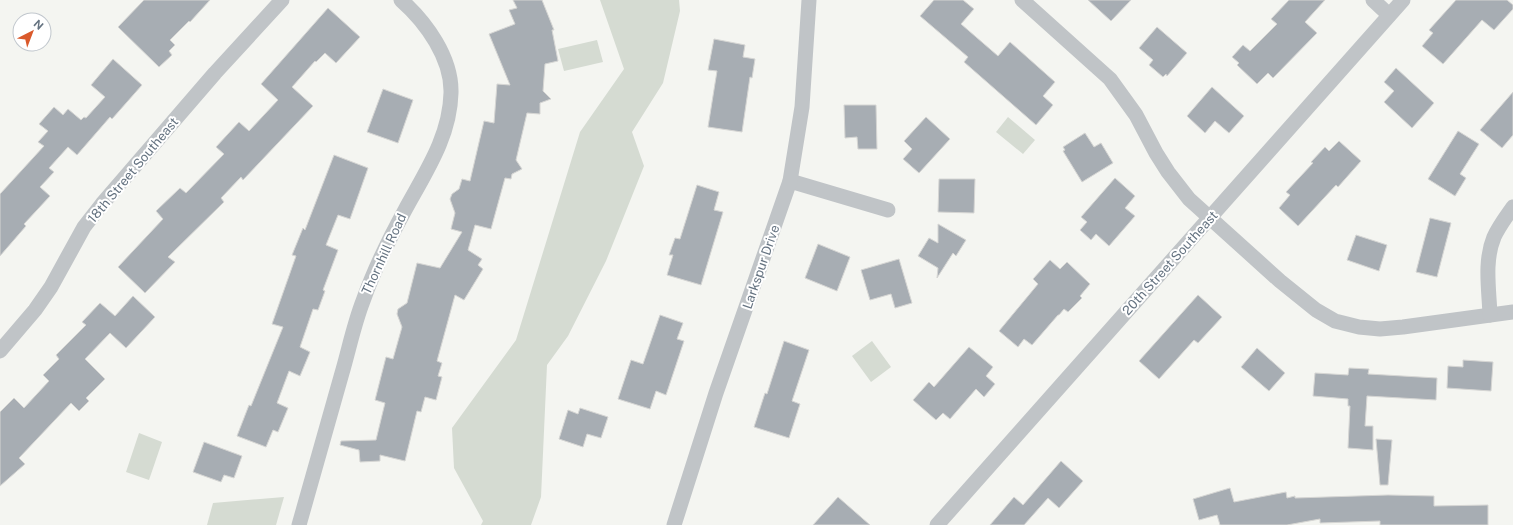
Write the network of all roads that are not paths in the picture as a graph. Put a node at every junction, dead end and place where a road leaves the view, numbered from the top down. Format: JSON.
{"nodes":[{"id":1,"x":282,"y":0,"type":"edge"},
{"id":2,"x":401,"y":0,"type":"edge"},
{"id":3,"x":809,"y":0,"type":"edge"},
{"id":4,"x":1022,"y":0,"type":"edge"},
{"id":5,"x":1373,"y":0,"type":"edge"},
{"id":6,"x":1403,"y":0,"type":"edge"},
{"id":7,"x":1389,"y":15,"type":"junction"},
{"id":8,"x":790,"y":181,"type":"junction"},
{"id":9,"x":1513,"y":207,"type":"edge"},
{"id":10,"x":888,"y":210,"type":"dead end"},
{"id":11,"x":1210,"y":218,"type":"junction"},
{"id":12,"x":1513,"y":312,"type":"edge"},
{"id":13,"x":1490,"y":315,"type":"junction"},
{"id":14,"x":0,"y":351,"type":"edge"},
{"id":15,"x":299,"y":525,"type":"edge"},
{"id":16,"x":674,"y":525,"type":"edge"},
{"id":17,"x":937,"y":525,"type":"edge"}],
"edges":[{"from":1,"to":14,"type":"street","name":"18th Street Southeast"},
{"from":2,"to":15,"type":"street","name":"Thornhill Road"},
{"from":3,"to":8,"type":"street","name":"Larkspur Drive"},
{"from":4,"to":11,"type":"street"},
{"from":5,"to":7,"type":"street"},
{"from":6,"to":7,"type":"street","name":"20th Street Southeast"},
{"from":7,"to":11,"type":"street","name":"20th Street Southeast"},
{"from":8,"to":10,"type":"street"},
{"from":8,"to":16,"type":"street","name":"Larkspur Drive"},
{"from":9,"to":13,"type":"street"},
{"from":11,"to":13,"type":"street"},
{"from":11,"to":17,"type":"street","name":"20th Street Southeast"},
{"from":12,"to":13,"type":"street"}]}
